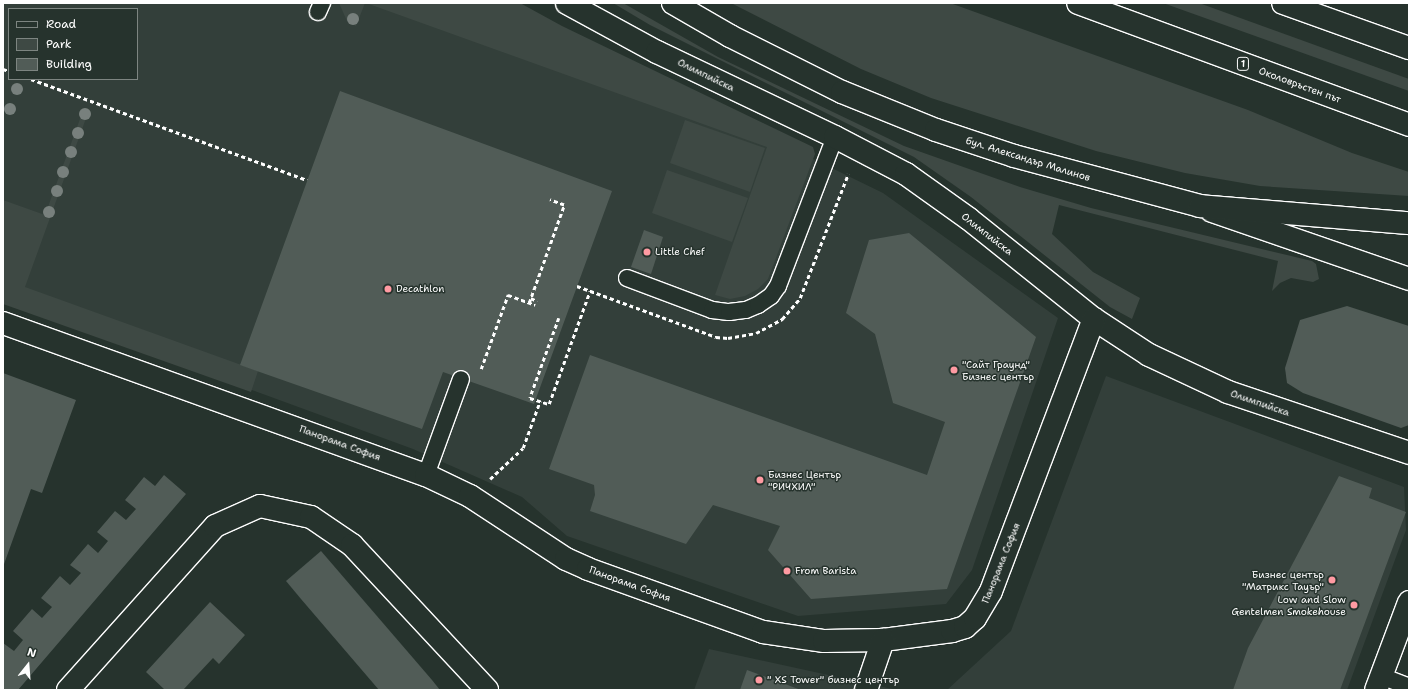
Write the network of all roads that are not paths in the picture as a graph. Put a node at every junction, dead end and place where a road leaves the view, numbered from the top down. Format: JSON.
{"nodes":[{"id":1,"x":566,"y":3,"type":"edge"},
{"id":2,"x":673,"y":3,"type":"edge"},
{"id":3,"x":1078,"y":3,"type":"edge"},
{"id":4,"x":1283,"y":3,"type":"edge"},
{"id":5,"x":1409,"y":48,"type":"edge"},
{"id":6,"x":1409,"y":125,"type":"edge"},
{"id":7,"x":835,"y":137,"type":"junction"},
{"id":8,"x":1200,"y":206,"type":"junction"},
{"id":9,"x":1409,"y":223,"type":"edge"},
{"id":10,"x":627,"y":278,"type":"dead end"},
{"id":11,"x":1409,"y":279,"type":"edge"},
{"id":12,"x":1094,"y":319,"type":"junction"},
{"id":13,"x":3,"y":323,"type":"edge"},
{"id":14,"x":462,"y":379,"type":"dead end"},
{"id":15,"x":1409,"y":453,"type":"edge"},
{"id":16,"x":426,"y":475,"type":"junction"},
{"id":17,"x":1409,"y":602,"type":"edge"},
{"id":18,"x":883,"y":640,"type":"junction"},
{"id":19,"x":1378,"y":683,"type":"edge"},
{"id":20,"x":1409,"y":687,"type":"edge"},
{"id":21,"x":68,"y":690,"type":"edge"},
{"id":22,"x":487,"y":690,"type":"edge"},
{"id":23,"x":866,"y":690,"type":"edge"}],
"edges":[{"from":1,"to":7,"type":"main road","name":"Олимпийска"},
{"from":2,"to":8,"type":"main road","name":"бул. Александър Малинов"},
{"from":3,"to":6,"type":"main road","name":"Околовръстен път","number":"1"},
{"from":4,"to":5,"type":"main road"},
{"from":7,"to":10,"type":"lane"},
{"from":7,"to":12,"type":"main road","name":"Олимпийска"},
{"from":8,"to":9,"type":"main road","name":"бул. Александър Малинов"},
{"from":8,"to":11,"type":"main road"},
{"from":12,"to":15,"type":"main road","name":"Олимпийска"},
{"from":12,"to":18,"type":"main road","name":"Панорама София"},
{"from":13,"to":16,"type":"main road","name":"Панорама София"},
{"from":14,"to":16,"type":"lane"},
{"from":16,"to":18,"type":"main road","name":"Панорама София"},
{"from":17,"to":19,"type":"main road"},
{"from":18,"to":23,"type":"main road"},
{"from":19,"to":20,"type":"lane"},
{"from":21,"to":22,"type":"main road"}]}
